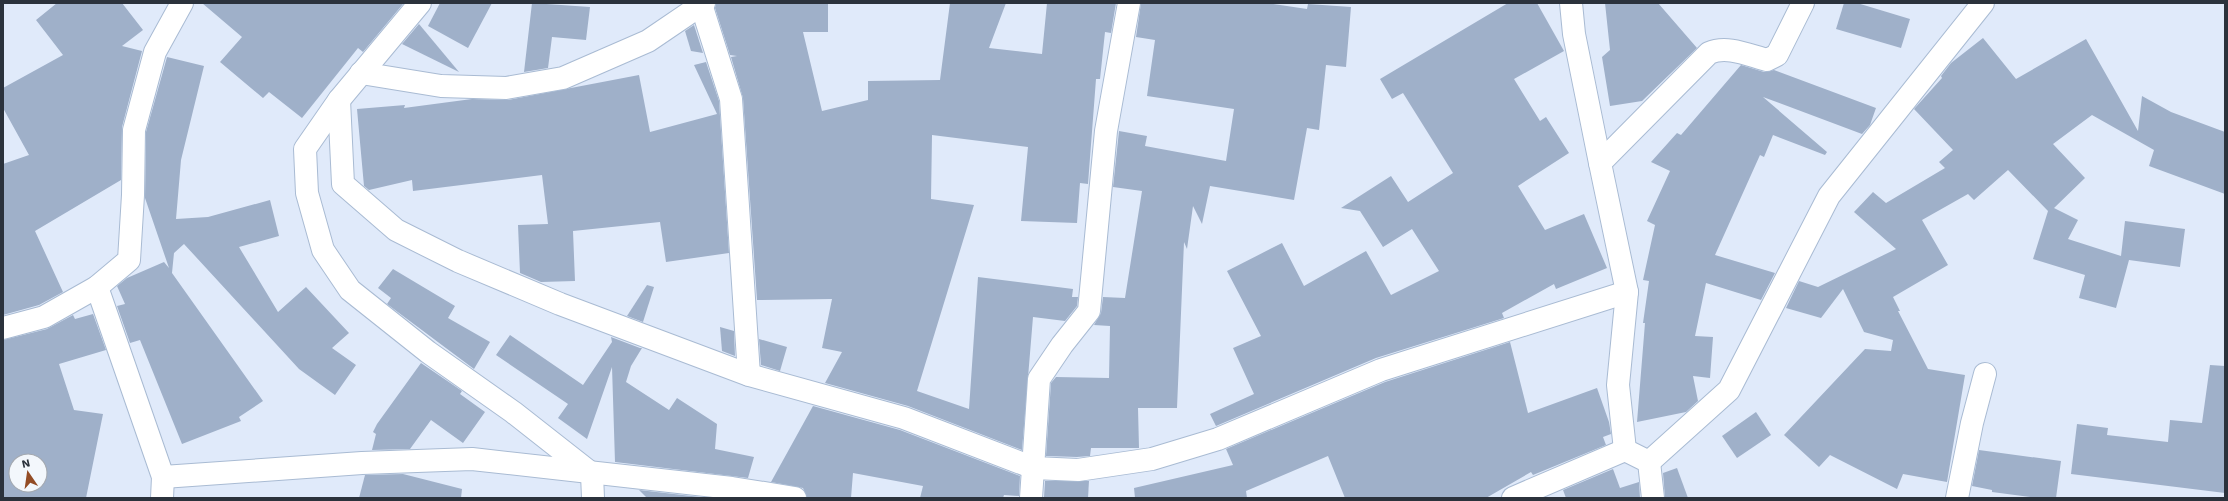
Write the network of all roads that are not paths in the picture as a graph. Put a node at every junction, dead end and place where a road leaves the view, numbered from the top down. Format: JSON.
{"nodes":[{"id":1,"x":182,"y":3,"type":"edge"},
{"id":2,"x":420,"y":3,"type":"edge"},
{"id":3,"x":1129,"y":3,"type":"edge"},
{"id":4,"x":1571,"y":3,"type":"edge"},
{"id":5,"x":1803,"y":3,"type":"edge"},
{"id":6,"x":1983,"y":3,"type":"edge"},
{"id":7,"x":702,"y":4,"type":"edge"},
{"id":8,"x":361,"y":72,"type":"junction"},
{"id":9,"x":339,"y":100,"type":"junction"},
{"id":10,"x":1600,"y":163,"type":"junction"},
{"id":11,"x":97,"y":288,"type":"junction"},
{"id":12,"x":1627,"y":292,"type":"junction"},
{"id":13,"x":3,"y":328,"type":"edge"},
{"id":14,"x":1985,"y":374,"type":"dead end"},
{"id":15,"x":749,"y":375,"type":"junction"},
{"id":16,"x":1625,"y":450,"type":"junction"},
{"id":17,"x":1649,"y":462,"type":"junction"},
{"id":18,"x":1034,"y":468,"type":"junction"},
{"id":19,"x":592,"y":474,"type":"junction"},
{"id":20,"x":163,"y":487,"type":"edge"},
{"id":21,"x":593,"y":498,"type":"edge"},
{"id":22,"x":795,"y":498,"type":"edge"},
{"id":23,"x":1031,"y":498,"type":"edge"},
{"id":24,"x":1513,"y":498,"type":"edge"},
{"id":25,"x":1653,"y":498,"type":"edge"},
{"id":26,"x":1957,"y":498,"type":"edge"}],
"edges":[{"from":1,"to":11,"type":"street"},
{"from":2,"to":8,"type":"street"},
{"from":3,"to":18,"type":"street"},
{"from":4,"to":10,"type":"street"},
{"from":5,"to":10,"type":"street"},
{"from":6,"to":17,"type":"street"},
{"from":7,"to":8,"type":"street"},
{"from":7,"to":15,"type":"street"},
{"from":8,"to":9,"type":"street"},
{"from":9,"to":15,"type":"street"},
{"from":9,"to":19,"type":"street"},
{"from":10,"to":12,"type":"street"},
{"from":11,"to":13,"type":"street"},
{"from":11,"to":20,"type":"street"},
{"from":12,"to":16,"type":"street"},
{"from":12,"to":18,"type":"street"},
{"from":14,"to":26,"type":"street"},
{"from":15,"to":18,"type":"street"},
{"from":16,"to":17,"type":"street"},
{"from":16,"to":24,"type":"street"},
{"from":17,"to":25,"type":"street"},
{"from":18,"to":23,"type":"street"},
{"from":19,"to":20,"type":"street"},
{"from":19,"to":21,"type":"street"},
{"from":19,"to":22,"type":"street"}]}
